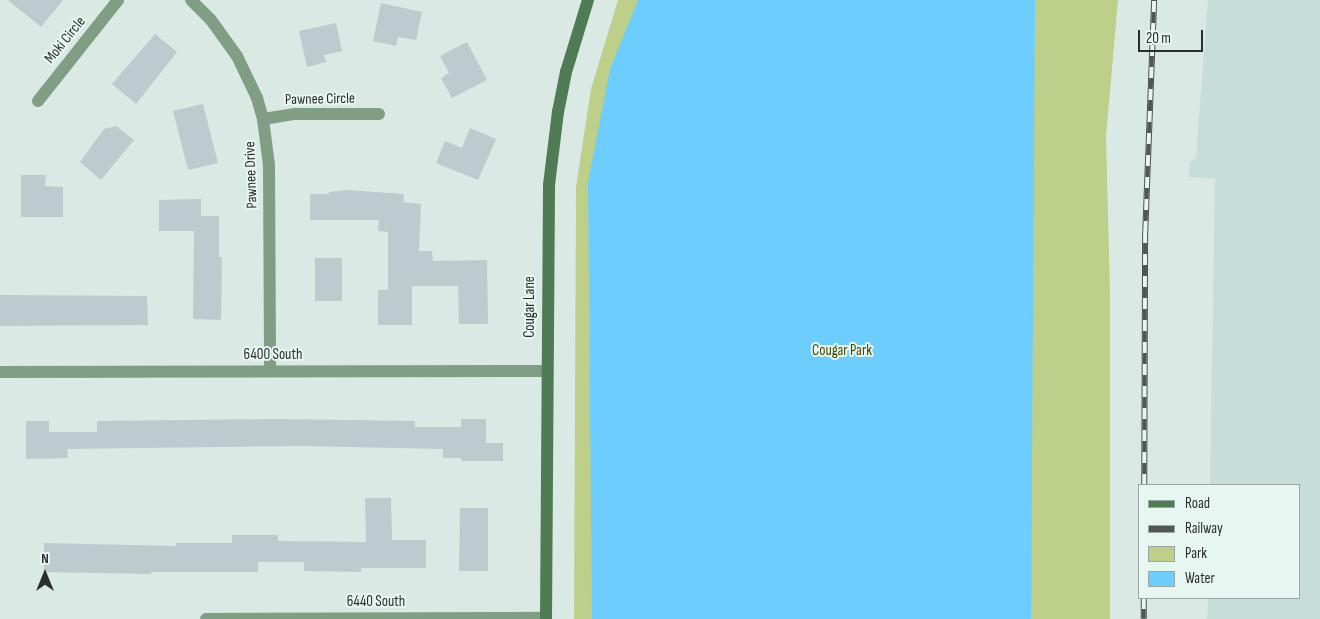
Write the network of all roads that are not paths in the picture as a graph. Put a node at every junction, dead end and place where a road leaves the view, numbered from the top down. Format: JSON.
{"nodes":[{"id":1,"x":118,"y":0,"type":"edge"},
{"id":2,"x":191,"y":0,"type":"edge"},
{"id":3,"x":588,"y":0,"type":"edge"},
{"id":4,"x":38,"y":100,"type":"dead end"},
{"id":5,"x":379,"y":114,"type":"dead end"},
{"id":6,"x":263,"y":119,"type":"junction"},
{"id":7,"x":546,"y":370,"type":"junction"},
{"id":8,"x":270,"y":371,"type":"junction"},
{"id":9,"x":0,"y":372,"type":"edge"},
{"id":10,"x":206,"y":619,"type":"edge"},
{"id":11,"x":546,"y":619,"type":"edge"}],
"edges":[{"from":1,"to":4,"type":"street","name":"Moki Circle"},
{"from":2,"to":6,"type":"street","name":"Pawnee Drive"},
{"from":3,"to":7,"type":"main road","name":"Cougar Lane"},
{"from":5,"to":6,"type":"street","name":"Pawnee Circle"},
{"from":6,"to":8,"type":"street","name":"Pawnee Drive"},
{"from":7,"to":8,"type":"street","name":"6400 South"},
{"from":7,"to":11,"type":"main road","name":"Cougar Lane"},
{"from":8,"to":9,"type":"street","name":"6400 South"},
{"from":10,"to":11,"type":"street","name":"6440 South"}]}
